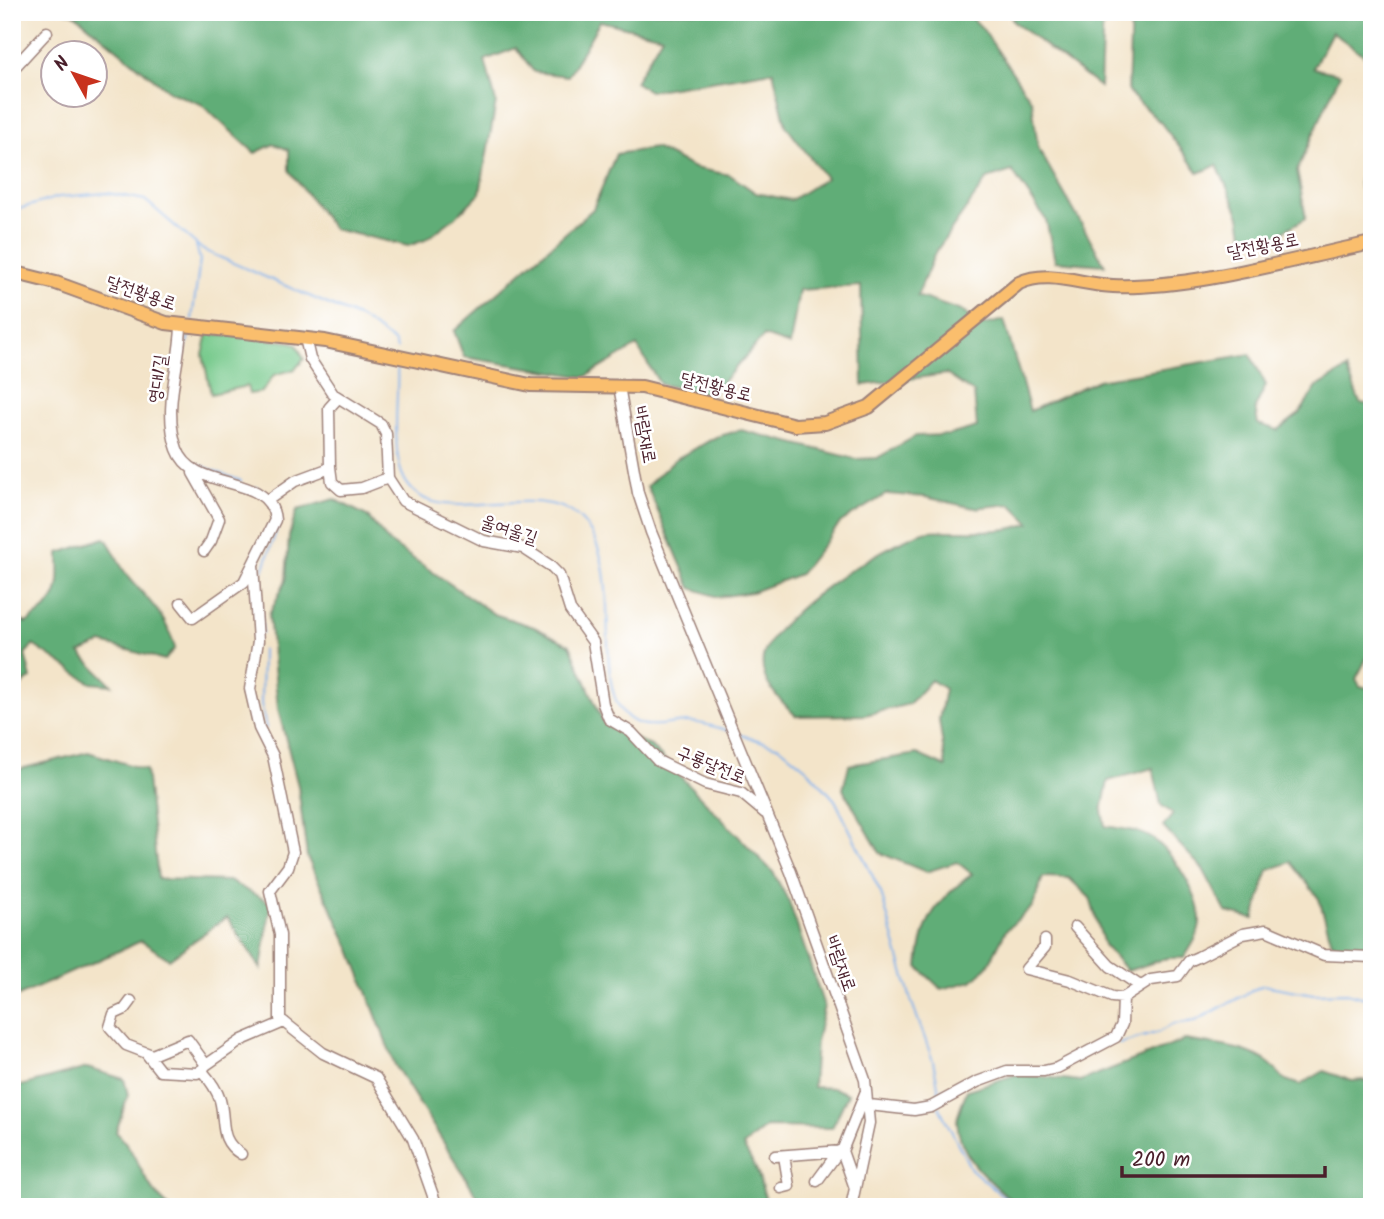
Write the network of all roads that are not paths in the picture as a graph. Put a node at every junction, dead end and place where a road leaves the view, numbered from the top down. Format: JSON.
{"nodes":[{"id":1,"x":47,"y":32,"type":"dead end"},
{"id":2,"x":12,"y":70,"type":"edge"},
{"id":3,"x":1372,"y":243,"type":"edge"},
{"id":4,"x":12,"y":272,"type":"edge"},
{"id":5,"x":188,"y":327,"type":"junction"},
{"id":6,"x":305,"y":338,"type":"junction"},
{"id":7,"x":619,"y":386,"type":"junction"},
{"id":8,"x":338,"y":398,"type":"junction"},
{"id":9,"x":330,"y":467,"type":"junction"},
{"id":10,"x":193,"y":473,"type":"junction"},
{"id":11,"x":388,"y":478,"type":"junction"},
{"id":12,"x":270,"y":498,"type":"junction"},
{"id":13,"x":204,"y":551,"type":"dead end"},
{"id":14,"x":253,"y":565,"type":"junction"},
{"id":15,"x":181,"y":603,"type":"dead end"},
{"id":16,"x":593,"y":642,"type":"joint"},
{"id":17,"x":766,"y":813,"type":"junction"},
{"id":18,"x":1075,"y":927,"type":"dead end"},
{"id":19,"x":1045,"y":940,"type":"dead end"},
{"id":20,"x":1372,"y":957,"type":"edge"},
{"id":21,"x":1140,"y":986,"type":"junction"},
{"id":22,"x":1123,"y":998,"type":"junction"},
{"id":23,"x":131,"y":1001,"type":"dead end"},
{"id":24,"x":284,"y":1022,"type":"junction"},
{"id":25,"x":146,"y":1052,"type":"junction"},
{"id":26,"x":204,"y":1068,"type":"junction"},
{"id":27,"x":866,"y":1091,"type":"junction"},
{"id":28,"x":869,"y":1105,"type":"junction"},
{"id":29,"x":841,"y":1151,"type":"junction"},
{"id":30,"x":241,"y":1154,"type":"dead end"},
{"id":31,"x":817,"y":1181,"type":"dead end"},
{"id":32,"x":782,"y":1188,"type":"dead end"},
{"id":33,"x":855,"y":1189,"type":"junction"},
{"id":34,"x":437,"y":1207,"type":"edge"},
{"id":35,"x":851,"y":1207,"type":"edge"}],
"edges":[{"from":1,"to":2,"type":"street"},
{"from":3,"to":7,"type":"main road","name":"달전황용로"},
{"from":4,"to":5,"type":"main road","name":"달전황용로"},
{"from":5,"to":6,"type":"main road","name":"달전황용로"},
{"from":5,"to":10,"type":"street","name":"영대1길"},
{"from":6,"to":7,"type":"main road","name":"달전황용로"},
{"from":6,"to":8,"type":"street"},
{"from":7,"to":17,"type":"street","name":"바람재로"},
{"from":8,"to":9,"type":"street"},
{"from":8,"to":11,"type":"street"},
{"from":9,"to":11,"type":"street"},
{"from":9,"to":12,"type":"street"},
{"from":10,"to":12,"type":"street"},
{"from":10,"to":13,"type":"street","name":"영대1길"},
{"from":11,"to":16,"type":"street","name":"울여울길"},
{"from":12,"to":14,"type":"street"},
{"from":14,"to":15,"type":"street"},
{"from":14,"to":24,"type":"street"},
{"from":16,"to":17,"type":"street","name":"구룡달전로"},
{"from":17,"to":27,"type":"street","name":"바람재로"},
{"from":18,"to":21,"type":"street"},
{"from":19,"to":22,"type":"street"},
{"from":20,"to":21,"type":"street"},
{"from":21,"to":22,"type":"street"},
{"from":22,"to":28,"type":"street"},
{"from":23,"to":25,"type":"street"},
{"from":24,"to":26,"type":"street"},
{"from":24,"to":34,"type":"street"},
{"from":25,"to":26,"type":"street"},
{"from":25,"to":26,"type":"street"},
{"from":26,"to":30,"type":"street"},
{"from":27,"to":28,"type":"street","name":"바람재로"},
{"from":27,"to":29,"type":"street"},
{"from":28,"to":33,"type":"street","name":"바람재로"},
{"from":29,"to":31,"type":"street"},
{"from":29,"to":32,"type":"street"},
{"from":29,"to":33,"type":"street"},
{"from":33,"to":35,"type":"street","name":"바람재로"}]}
